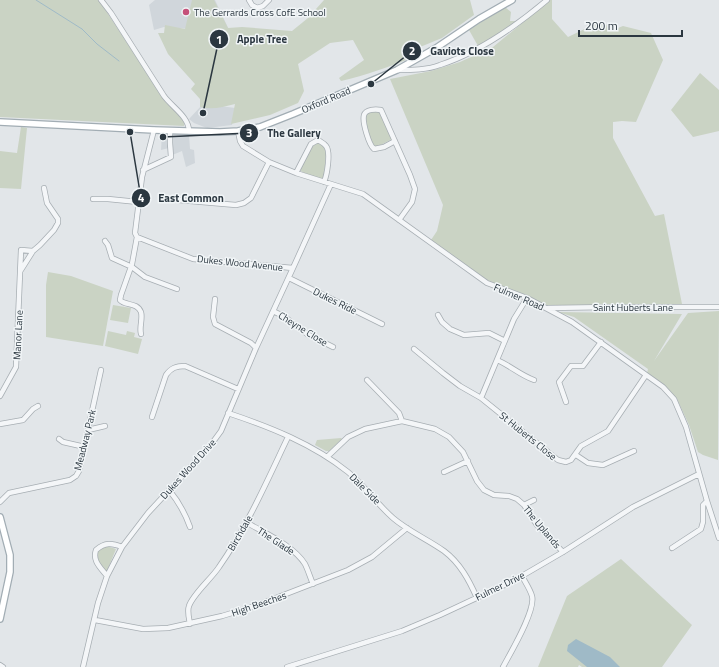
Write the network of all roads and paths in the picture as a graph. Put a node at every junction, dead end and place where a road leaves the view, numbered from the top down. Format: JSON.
{"nodes":[{"id":1,"x":249,"y":0,"type":"edge"},
{"id":2,"x":269,"y":0,"type":"edge"},
{"id":3,"x":512,"y":0,"type":"edge"},
{"id":4,"x":547,"y":0,"type":"edge"},
{"id":5,"x":102,"y":1,"type":"edge"},
{"id":6,"x":397,"y":70,"type":"junction"},
{"id":7,"x":0,"y":122,"type":"edge"},
{"id":8,"x":154,"y":130,"type":"junction"},
{"id":9,"x":170,"y":131,"type":"junction"},
{"id":10,"x":189,"y":131,"type":"junction"},
{"id":11,"x":238,"y":131,"type":"junction"},
{"id":12,"x":395,"y":141,"type":"junction"},
{"id":13,"x":176,"y":155,"type":"dead end"},
{"id":14,"x":171,"y":157,"type":"junction"},
{"id":15,"x":268,"y":162,"type":"junction"},
{"id":16,"x":143,"y":170,"type":"junction"},
{"id":17,"x":296,"y":173,"type":"junction"},
{"id":18,"x":324,"y":182,"type":"junction"},
{"id":19,"x":331,"y":184,"type":"junction"},
{"id":20,"x":44,"y":188,"type":"dead end"},
{"id":21,"x":93,"y":199,"type":"dead end"},
{"id":22,"x":178,"y":200,"type":"dead end"},
{"id":23,"x":138,"y":202,"type":"junction"},
{"id":24,"x":399,"y":220,"type":"junction"},
{"id":25,"x":137,"y":237,"type":"junction"},
{"id":26,"x":106,"y":241,"type":"dead end"},
{"id":27,"x":33,"y":251,"type":"junction"},
{"id":28,"x":132,"y":267,"type":"junction"},
{"id":29,"x":293,"y":268,"type":"junction"},
{"id":30,"x":21,"y":270,"type":"junction"},
{"id":31,"x":288,"y":278,"type":"junction"},
{"id":32,"x":177,"y":289,"type":"dead end"},
{"id":33,"x":527,"y":298,"type":"junction"},
{"id":34,"x":215,"y":299,"type":"dead end"},
{"id":35,"x":719,"y":307,"type":"edge"},
{"id":36,"x":547,"y":308,"type":"junction"},
{"id":37,"x":274,"y":311,"type":"junction"},
{"id":38,"x":438,"y":315,"type":"dead end"},
{"id":39,"x":382,"y":324,"type":"dead end"},
{"id":40,"x":141,"y":334,"type":"dead end"},
{"id":41,"x":505,"y":341,"type":"junction"},
{"id":42,"x":601,"y":342,"type":"junction"},
{"id":43,"x":333,"y":347,"type":"dead end"},
{"id":44,"x":256,"y":348,"type":"junction"},
{"id":45,"x":414,"y":349,"type":"dead end"},
{"id":46,"x":497,"y":360,"type":"junction"},
{"id":47,"x":101,"y":370,"type":"dead end"},
{"id":48,"x":646,"y":375,"type":"junction"},
{"id":49,"x":367,"y":380,"type":"dead end"},
{"id":50,"x":534,"y":380,"type":"dead end"},
{"id":51,"x":238,"y":389,"type":"junction"},
{"id":52,"x":0,"y":396,"type":"edge"},
{"id":53,"x":481,"y":398,"type":"junction"},
{"id":54,"x":566,"y":402,"type":"dead end"},
{"id":55,"x":38,"y":406,"type":"dead end"},
{"id":56,"x":228,"y":413,"type":"junction"},
{"id":57,"x":152,"y":417,"type":"dead end"},
{"id":58,"x":402,"y":421,"type":"junction"},
{"id":59,"x":0,"y":424,"type":"edge"},
{"id":60,"x":105,"y":426,"type":"dead end"},
{"id":61,"x":88,"y":430,"type":"junction"},
{"id":62,"x":288,"y":437,"type":"junction"},
{"id":63,"x":59,"y":439,"type":"dead end"},
{"id":64,"x":85,"y":447,"type":"junction"},
{"id":65,"x":634,"y":451,"type":"dead end"},
{"id":66,"x":576,"y":455,"type":"junction"},
{"id":67,"x":326,"y":457,"type":"junction"},
{"id":68,"x":468,"y":462,"type":"junction"},
{"id":69,"x":444,"y":472,"type":"dead end"},
{"id":70,"x":699,"y":474,"type":"junction"},
{"id":71,"x":169,"y":490,"type":"junction"},
{"id":72,"x":534,"y":500,"type":"dead end"},
{"id":73,"x":707,"y":501,"type":"junction"},
{"id":74,"x":0,"y":502,"type":"edge"},
{"id":75,"x":524,"y":505,"type":"junction"},
{"id":76,"x":0,"y":517,"type":"edge"},
{"id":77,"x":246,"y":522,"type":"junction"},
{"id":78,"x":190,"y":527,"type":"dead end"},
{"id":79,"x":407,"y":528,"type":"junction"},
{"id":80,"x":719,"y":538,"type":"edge"},
{"id":81,"x":122,"y":547,"type":"junction"},
{"id":82,"x":672,"y":548,"type":"dead end"},
{"id":83,"x":563,"y":552,"type":"junction"},
{"id":84,"x":107,"y":576,"type":"junction"},
{"id":85,"x":522,"y":576,"type":"junction"},
{"id":86,"x":313,"y":584,"type":"junction"},
{"id":87,"x":477,"y":598,"type":"junction"},
{"id":88,"x":0,"y":619,"type":"edge"},
{"id":89,"x":95,"y":620,"type":"junction"},
{"id":90,"x":190,"y":624,"type":"junction"},
{"id":91,"x":0,"y":665,"type":"edge"},
{"id":92,"x":3,"y":667,"type":"edge"},
{"id":93,"x":83,"y":667,"type":"edge"},
{"id":94,"x":287,"y":667,"type":"edge"},
{"id":95,"x":503,"y":667,"type":"edge"}],
"edges":[{"from":1,"to":2,"type":"street"},
{"from":3,"to":6,"type":"main road","name":"Oxford Road"},
{"from":4,"to":6,"type":"street"},
{"from":5,"to":10,"type":"street"},
{"from":6,"to":11,"type":"main road","name":"Oxford Road"},
{"from":7,"to":8,"type":"main road","name":"Oxford Road"},
{"from":8,"to":9,"type":"main road","name":"Oxford Road"},
{"from":8,"to":16,"type":"street"},
{"from":9,"to":10,"type":"main road","name":"Oxford Road"},
{"from":9,"to":14,"type":"street"},
{"from":10,"to":11,"type":"main road","name":"Oxford Road"},
{"from":11,"to":15,"type":"street","name":"Fulmer Road"},
{"from":12,"to":12,"type":"street"},
{"from":12,"to":24,"type":"street"},
{"from":13,"to":14,"type":"street"},
{"from":14,"to":16,"type":"street"},
{"from":15,"to":17,"type":"street","name":"Fulmer Road"},
{"from":15,"to":22,"type":"street"},
{"from":16,"to":23,"type":"street"},
{"from":17,"to":18,"type":"street","name":"Fulmer Road"},
{"from":17,"to":18,"type":"street"},
{"from":18,"to":19,"type":"street","name":"Fulmer Road"},
{"from":19,"to":24,"type":"street","name":"Fulmer Road"},
{"from":19,"to":29,"type":"street","name":"Dukes Wood Avenue"},
{"from":20,"to":27,"type":"street","name":"Manor Lane"},
{"from":21,"to":23,"type":"street"},
{"from":23,"to":25,"type":"street"},
{"from":24,"to":33,"type":"street","name":"Fulmer Road"},
{"from":25,"to":28,"type":"street"},
{"from":25,"to":29,"type":"street","name":"Dukes Wood Avenue"},
{"from":26,"to":28,"type":"street"},
{"from":27,"to":30,"type":"street","name":"Manor Lane"},
{"from":27,"to":30,"type":"street","name":"Manor Lane"},
{"from":28,"to":32,"type":"street"},
{"from":28,"to":40,"type":"street"},
{"from":29,"to":31,"type":"street","name":"Dukes Wood Drive"},
{"from":30,"to":52,"type":"street","name":"Manor Lane"},
{"from":31,"to":37,"type":"street","name":"Dukes Wood Drive"},
{"from":31,"to":39,"type":"street","name":"Dukes Ride"},
{"from":33,"to":36,"type":"street","name":"Fulmer Road"},
{"from":33,"to":41,"type":"street"},
{"from":34,"to":44,"type":"street"},
{"from":35,"to":36,"type":"street","name":"Saint Huberts Lane"},
{"from":36,"to":42,"type":"street","name":"Fulmer Road"},
{"from":37,"to":43,"type":"street","name":"Cheyne Close"},
{"from":37,"to":44,"type":"street","name":"Dukes Wood Drive"},
{"from":38,"to":41,"type":"street"},
{"from":41,"to":46,"type":"street"},
{"from":42,"to":48,"type":"street","name":"Fulmer Road"},
{"from":42,"to":54,"type":"street"},
{"from":44,"to":51,"type":"street","name":"Dukes Wood Drive"},
{"from":45,"to":53,"type":"street","name":"St Huberts Close"},
{"from":46,"to":50,"type":"street"},
{"from":46,"to":53,"type":"street"},
{"from":47,"to":61,"type":"street","name":"Meadway Park"},
{"from":48,"to":66,"type":"street","name":"St Huberts Close"},
{"from":48,"to":70,"type":"street","name":"Fulmer Road"},
{"from":49,"to":58,"type":"street"},
{"from":51,"to":56,"type":"street","name":"Dukes Wood Drive"},
{"from":51,"to":57,"type":"street"},
{"from":53,"to":66,"type":"street","name":"St Huberts Close"},
{"from":55,"to":59,"type":"street"},
{"from":56,"to":62,"type":"street","name":"Dale Side"},
{"from":56,"to":71,"type":"street","name":"Dukes Wood Drive"},
{"from":58,"to":67,"type":"street","name":"The Uplands"},
{"from":58,"to":68,"type":"street","name":"The Uplands"},
{"from":60,"to":61,"type":"street"},
{"from":61,"to":64,"type":"street","name":"Meadway Park"},
{"from":62,"to":67,"type":"street","name":"Dale Side"},
{"from":62,"to":77,"type":"street","name":"Birchdale"},
{"from":63,"to":64,"type":"street"},
{"from":64,"to":74,"type":"street","name":"Meadway Park"},
{"from":65,"to":66,"type":"street"},
{"from":67,"to":79,"type":"street","name":"Dale Side"},
{"from":68,"to":69,"type":"street"},
{"from":68,"to":75,"type":"street","name":"The Uplands"},
{"from":70,"to":73,"type":"street","name":"Fulmer Road"},
{"from":70,"to":83,"type":"street","name":"Fulmer Drive"},
{"from":71,"to":78,"type":"street"},
{"from":71,"to":81,"type":"street","name":"Dukes Wood Drive"},
{"from":72,"to":75,"type":"street"},
{"from":73,"to":80,"type":"street","name":"Fulmer Road"},
{"from":73,"to":82,"type":"street"},
{"from":75,"to":83,"type":"street","name":"The Uplands"},
{"from":76,"to":88,"type":"main road"},
{"from":77,"to":86,"type":"street","name":"The Glade"},
{"from":77,"to":90,"type":"street","name":"Birchdale"},
{"from":79,"to":86,"type":"street","name":"High Beeches"},
{"from":79,"to":87,"type":"street","name":"Dale Side"},
{"from":81,"to":84,"type":"street","name":"Dukes Wood Drive"},
{"from":81,"to":84,"type":"street"},
{"from":83,"to":85,"type":"street","name":"Fulmer Drive"},
{"from":84,"to":89,"type":"street","name":"Dukes Wood Drive"},
{"from":85,"to":87,"type":"street","name":"Fulmer Drive"},
{"from":85,"to":95,"type":"street"},
{"from":86,"to":90,"type":"street","name":"High Beeches"},
{"from":87,"to":94,"type":"street","name":"Fulmer Drive"},
{"from":89,"to":90,"type":"street","name":"High Beeches"},
{"from":89,"to":93,"type":"street","name":"Dukes Wood Drive"},
{"from":91,"to":92,"type":"street"}]}
